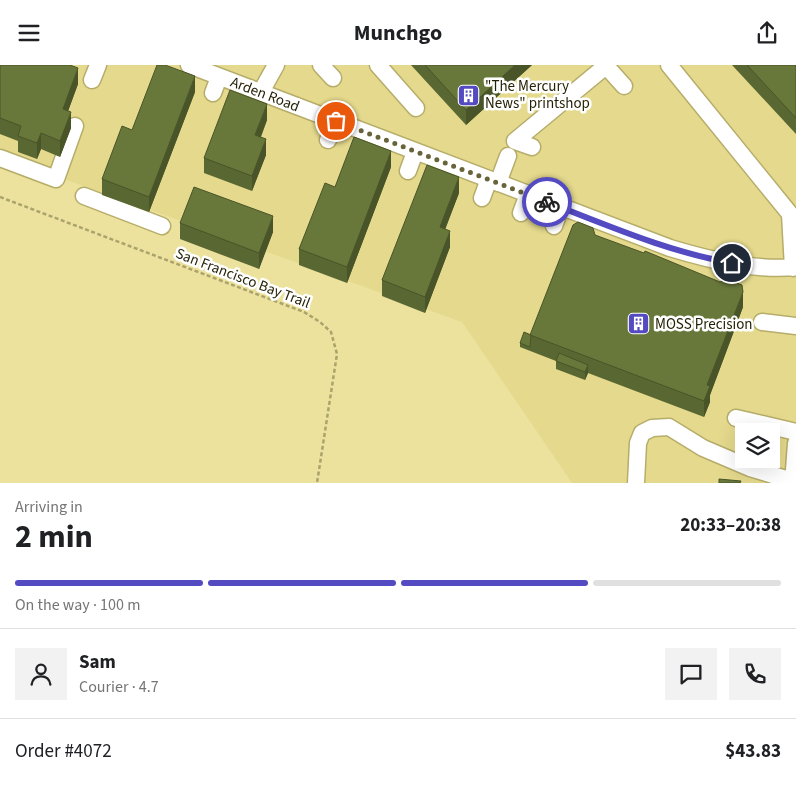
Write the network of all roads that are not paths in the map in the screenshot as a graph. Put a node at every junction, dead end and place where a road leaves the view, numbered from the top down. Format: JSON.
{"nodes":[{"id":1,"x":188,"y":65,"type":"edge"},
{"id":2,"x":276,"y":65,"type":"edge"},
{"id":3,"x":321,"y":65,"type":"edge"},
{"id":4,"x":378,"y":65,"type":"edge"},
{"id":5,"x":607,"y":65,"type":"edge"},
{"id":6,"x":668,"y":65,"type":"edge"},
{"id":7,"x":220,"y":77,"type":"junction"},
{"id":8,"x":333,"y":78,"type":"dead end"},
{"id":9,"x":624,"y":86,"type":"dead end"},
{"id":10,"x":260,"y":92,"type":"junction"},
{"id":11,"x":213,"y":93,"type":"dead end"},
{"id":12,"x":416,"y":108,"type":"dead end"},
{"id":13,"x":336,"y":121,"type":"junction"},
{"id":14,"x":75,"y":126,"type":"dead end"},
{"id":15,"x":328,"y":140,"type":"dead end"},
{"id":16,"x":532,"y":147,"type":"dead end"},
{"id":17,"x":415,"y":152,"type":"junction"},
{"id":18,"x":508,"y":156,"type":"dead end"},
{"id":19,"x":0,"y":159,"type":"edge"},
{"id":20,"x":408,"y":171,"type":"dead end"},
{"id":21,"x":494,"y":181,"type":"junction"},
{"id":22,"x":528,"y":195,"type":"junction"},
{"id":23,"x":84,"y":197,"type":"dead end"},
{"id":24,"x":482,"y":198,"type":"dead end"},
{"id":25,"x":561,"y":207,"type":"junction"},
{"id":26,"x":521,"y":213,"type":"dead end"},
{"id":27,"x":162,"y":226,"type":"dead end"},
{"id":28,"x":554,"y":226,"type":"dead end"},
{"id":29,"x":795,"y":267,"type":"edge"},
{"id":30,"x":762,"y":323,"type":"dead end"},
{"id":31,"x":796,"y":326,"type":"edge"},
{"id":32,"x":736,"y":418,"type":"dead end"},
{"id":33,"x":796,"y":432,"type":"edge"},
{"id":34,"x":796,"y":443,"type":"edge"},
{"id":35,"x":794,"y":482,"type":"edge"},
{"id":36,"x":636,"y":483,"type":"edge"}],
"edges":[{"from":1,"to":7,"type":"street","name":"Arden Road"},
{"from":2,"to":10,"type":"street"},
{"from":3,"to":8,"type":"street"},
{"from":4,"to":12,"type":"street"},
{"from":5,"to":9,"type":"street"},
{"from":5,"to":16,"type":"street"},
{"from":6,"to":29,"type":"street"},
{"from":7,"to":10,"type":"street","name":"Arden Road"},
{"from":7,"to":11,"type":"street"},
{"from":10,"to":13,"type":"street","name":"Arden Road"},
{"from":13,"to":15,"type":"street"},
{"from":13,"to":17,"type":"street","name":"Arden Road"},
{"from":14,"to":19,"type":"street"},
{"from":17,"to":20,"type":"street"},
{"from":17,"to":21,"type":"street","name":"Arden Road"},
{"from":18,"to":21,"type":"street"},
{"from":21,"to":22,"type":"street","name":"Arden Road"},
{"from":21,"to":24,"type":"street"},
{"from":22,"to":25,"type":"street","name":"Arden Road"},
{"from":22,"to":26,"type":"street"},
{"from":23,"to":27,"type":"street"},
{"from":25,"to":28,"type":"street"},
{"from":25,"to":29,"type":"street","name":"Arden Road"},
{"from":30,"to":31,"type":"street"},
{"from":32,"to":33,"type":"street"},
{"from":34,"to":35,"type":"street"},
{"from":35,"to":36,"type":"street"}]}
